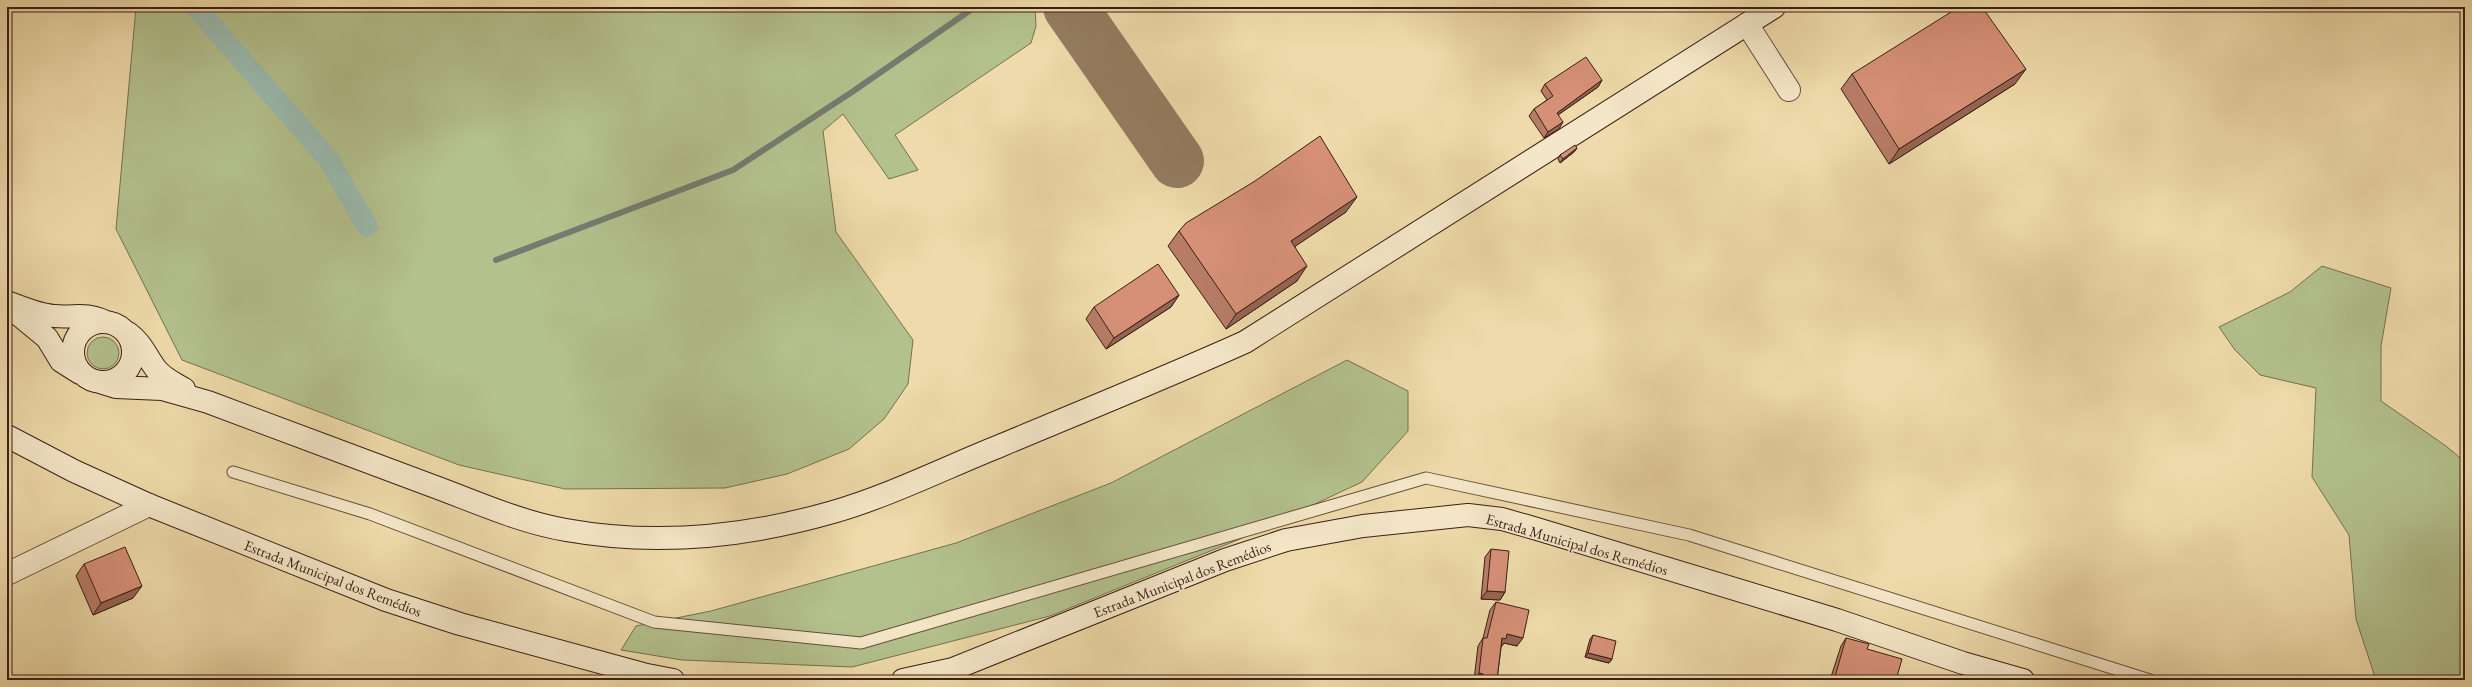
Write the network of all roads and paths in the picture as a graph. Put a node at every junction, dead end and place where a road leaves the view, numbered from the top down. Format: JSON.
{"nodes":[{"id":1,"x":1774,"y":7,"type":"edge"},
{"id":2,"x":1747,"y":24,"type":"junction"},
{"id":3,"x":1789,"y":90,"type":"dead end"},
{"id":4,"x":7,"y":302,"type":"edge"},
{"id":5,"x":7,"y":306,"type":"edge"},
{"id":6,"x":116,"y":326,"type":"junction"},
{"id":7,"x":91,"y":378,"type":"junction"},
{"id":8,"x":208,"y":402,"type":"junction"},
{"id":9,"x":7,"y":436,"type":"edge"},
{"id":10,"x":233,"y":472,"type":"dead end"},
{"id":11,"x":149,"y":506,"type":"junction"},
{"id":12,"x":7,"y":574,"type":"edge"},
{"id":13,"x":674,"y":680,"type":"edge"},
{"id":14,"x":903,"y":680,"type":"edge"},
{"id":15,"x":2023,"y":680,"type":"edge"},
{"id":16,"x":2150,"y":680,"type":"edge"}],
"edges":[{"from":1,"to":2,"type":"street"},
{"from":2,"to":3,"type":"street"},
{"from":2,"to":8,"type":"street"},
{"from":4,"to":6,"type":"street"},
{"from":5,"to":7,"type":"street"},
{"from":6,"to":7,"type":"street"},
{"from":6,"to":7,"type":"street"},
{"from":6,"to":8,"type":"street"},
{"from":7,"to":8,"type":"street"},
{"from":9,"to":11,"type":"street","name":"Estrada Municipal dos Remédios"},
{"from":10,"to":16,"type":"lane"},
{"from":11,"to":12,"type":"street"},
{"from":11,"to":13,"type":"street","name":"Estrada Municipal dos Remédios"},
{"from":14,"to":15,"type":"street","name":"Estrada Municipal dos Remédios"}]}
